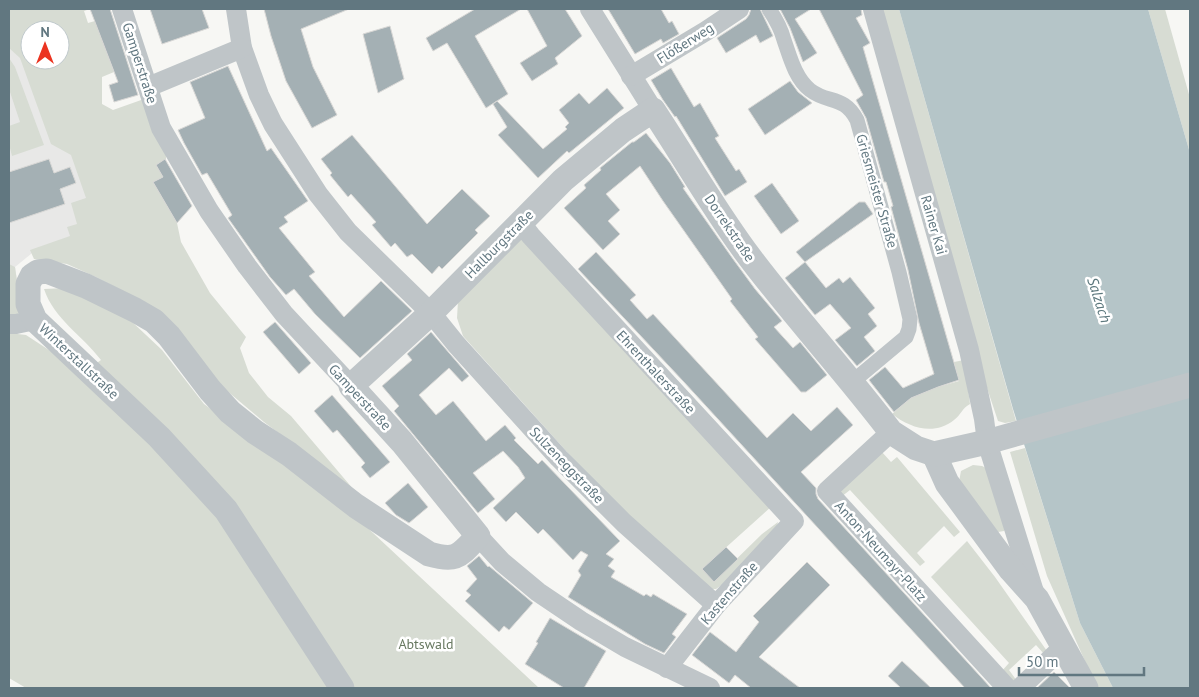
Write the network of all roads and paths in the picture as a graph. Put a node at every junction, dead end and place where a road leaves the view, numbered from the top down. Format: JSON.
{"nodes":[{"id":1,"x":122,"y":9,"type":"edge"},
{"id":2,"x":236,"y":9,"type":"edge"},
{"id":3,"x":590,"y":9,"type":"edge"},
{"id":4,"x":739,"y":9,"type":"edge"},
{"id":5,"x":769,"y":9,"type":"edge"},
{"id":6,"x":873,"y":9,"type":"edge"},
{"id":7,"x":242,"y":48,"type":"junction"},
{"id":8,"x":631,"y":76,"type":"junction"},
{"id":9,"x":148,"y":87,"type":"junction"},
{"id":10,"x":653,"y":110,"type":"junction"},
{"id":11,"x":520,"y":222,"type":"junction"},
{"id":12,"x":431,"y":313,"type":"junction"},
{"id":13,"x":35,"y":320,"type":"junction"},
{"id":14,"x":9,"y":324,"type":"edge"},
{"id":15,"x":851,"y":383,"type":"junction"},
{"id":16,"x":1190,"y":385,"type":"edge"},
{"id":17,"x":351,"y":386,"type":"junction"},
{"id":18,"x":891,"y":432,"type":"junction"},
{"id":19,"x":987,"y":442,"type":"junction"},
{"id":20,"x":934,"y":454,"type":"junction"},
{"id":21,"x":794,"y":521,"type":"joint"},
{"id":22,"x":478,"y":536,"type":"junction"},
{"id":23,"x":1036,"y":600,"type":"junction"},
{"id":24,"x":716,"y":605,"type":"junction"},
{"id":25,"x":1062,"y":648,"type":"junction"},
{"id":26,"x":667,"y":668,"type":"junction"},
{"id":27,"x":342,"y":688,"type":"edge"},
{"id":28,"x":710,"y":688,"type":"edge"},
{"id":29,"x":1007,"y":688,"type":"edge"},
{"id":30,"x":1020,"y":688,"type":"edge"},
{"id":31,"x":1086,"y":688,"type":"edge"}],
"edges":[{"from":1,"to":9,"type":"street","name":"Gamperstraße"},
{"from":2,"to":7,"type":"street","name":"Sulzeneggstraße"},
{"from":3,"to":8,"type":"street","name":"Dorrekstraße"},
{"from":4,"to":8,"type":"street","name":"Flößerweg"},
{"from":5,"to":15,"type":"street","name":"Griesmeister Straße"},
{"from":6,"to":19,"type":"street","name":"Rainer Kai"},
{"from":7,"to":9,"type":"street"},
{"from":7,"to":12,"type":"street","name":"Sulzeneggstraße"},
{"from":8,"to":10,"type":"street","name":"Dorrekstraße"},
{"from":9,"to":17,"type":"street","name":"Gamperstraße"},
{"from":10,"to":11,"type":"street","name":"Hallburgstraße"},
{"from":10,"to":15,"type":"street","name":"Dorrekstraße"},
{"from":11,"to":12,"type":"street","name":"Hallburgstraße"},
{"from":11,"to":21,"type":"street","name":"Ehrenthalerstraße"},
{"from":12,"to":17,"type":"street","name":"Hallburgstraße"},
{"from":12,"to":24,"type":"street","name":"Sulzeneggstraße"},
{"from":13,"to":14,"type":"street"},
{"from":13,"to":22,"type":"street","name":"Winterstallstraße"},
{"from":13,"to":27,"type":"street","name":"Winterstallstraße"},
{"from":15,"to":18,"type":"street","name":"Dorrekstraße"},
{"from":16,"to":19,"type":"street"},
{"from":17,"to":22,"type":"street","name":"Gamperstraße"},
{"from":18,"to":20,"type":"street"},
{"from":18,"to":29,"type":"street","name":"Anton-Neumayr-Platz"},
{"from":19,"to":20,"type":"street"},
{"from":19,"to":23,"type":"street"},
{"from":20,"to":23,"type":"street"},
{"from":21,"to":24,"type":"street","name":"Kastenstraße"},
{"from":22,"to":26,"type":"street","name":"Gamperstraße"},
{"from":23,"to":25,"type":"street"},
{"from":24,"to":26,"type":"street","name":"Kastenstraße"},
{"from":25,"to":30,"type":"street"},
{"from":25,"to":31,"type":"street"},
{"from":26,"to":28,"type":"street","name":"Gamperstraße"}]}
